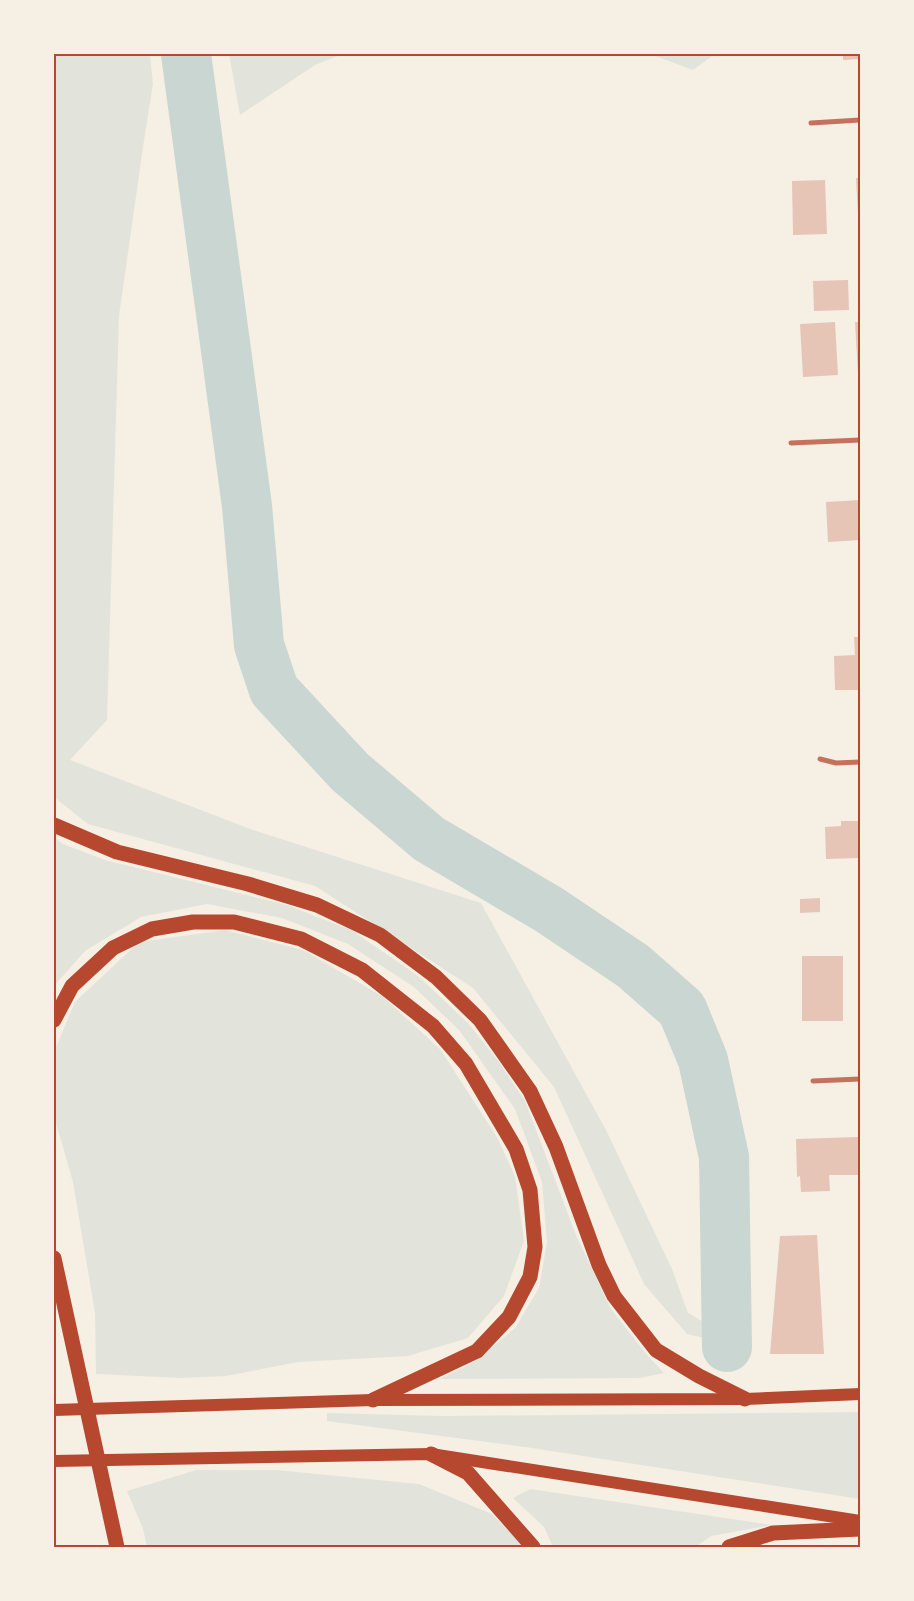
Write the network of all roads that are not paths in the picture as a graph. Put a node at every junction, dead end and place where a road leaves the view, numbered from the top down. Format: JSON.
{"nodes":[{"id":1,"x":860,"y":120,"type":"edge"},
{"id":2,"x":811,"y":123,"type":"dead end"},
{"id":3,"x":860,"y":440,"type":"edge"},
{"id":4,"x":791,"y":443,"type":"dead end"},
{"id":5,"x":820,"y":759,"type":"dead end"},
{"id":6,"x":860,"y":762,"type":"edge"},
{"id":7,"x":54,"y":825,"type":"edge"},
{"id":8,"x":54,"y":1020,"type":"edge"},
{"id":9,"x":860,"y":1079,"type":"edge"},
{"id":10,"x":814,"y":1081,"type":"dead end"},
{"id":11,"x":54,"y":1258,"type":"edge"},
{"id":12,"x":860,"y":1394,"type":"edge"},
{"id":13,"x":745,"y":1399,"type":"junction"},
{"id":14,"x":373,"y":1400,"type":"junction"},
{"id":15,"x":54,"y":1410,"type":"edge"},
{"id":16,"x":431,"y":1454,"type":"junction"},
{"id":17,"x":54,"y":1461,"type":"edge"},
{"id":18,"x":860,"y":1521,"type":"edge"},
{"id":19,"x":860,"y":1529,"type":"edge"},
{"id":20,"x":117,"y":1547,"type":"edge"},
{"id":21,"x":533,"y":1547,"type":"edge"},
{"id":22,"x":730,"y":1547,"type":"edge"}],
"edges":[{"from":1,"to":2,"type":"street"},
{"from":3,"to":4,"type":"street"},
{"from":5,"to":6,"type":"street"},
{"from":7,"to":13,"type":"highway"},
{"from":8,"to":14,"type":"highway"},
{"from":9,"to":10,"type":"street"},
{"from":11,"to":20,"type":"highway"},
{"from":12,"to":13,"type":"main road"},
{"from":13,"to":14,"type":"main road"},
{"from":14,"to":15,"type":"main road"},
{"from":16,"to":17,"type":"main road"},
{"from":16,"to":18,"type":"main road"},
{"from":16,"to":21,"type":"highway"},
{"from":19,"to":22,"type":"highway"}]}
